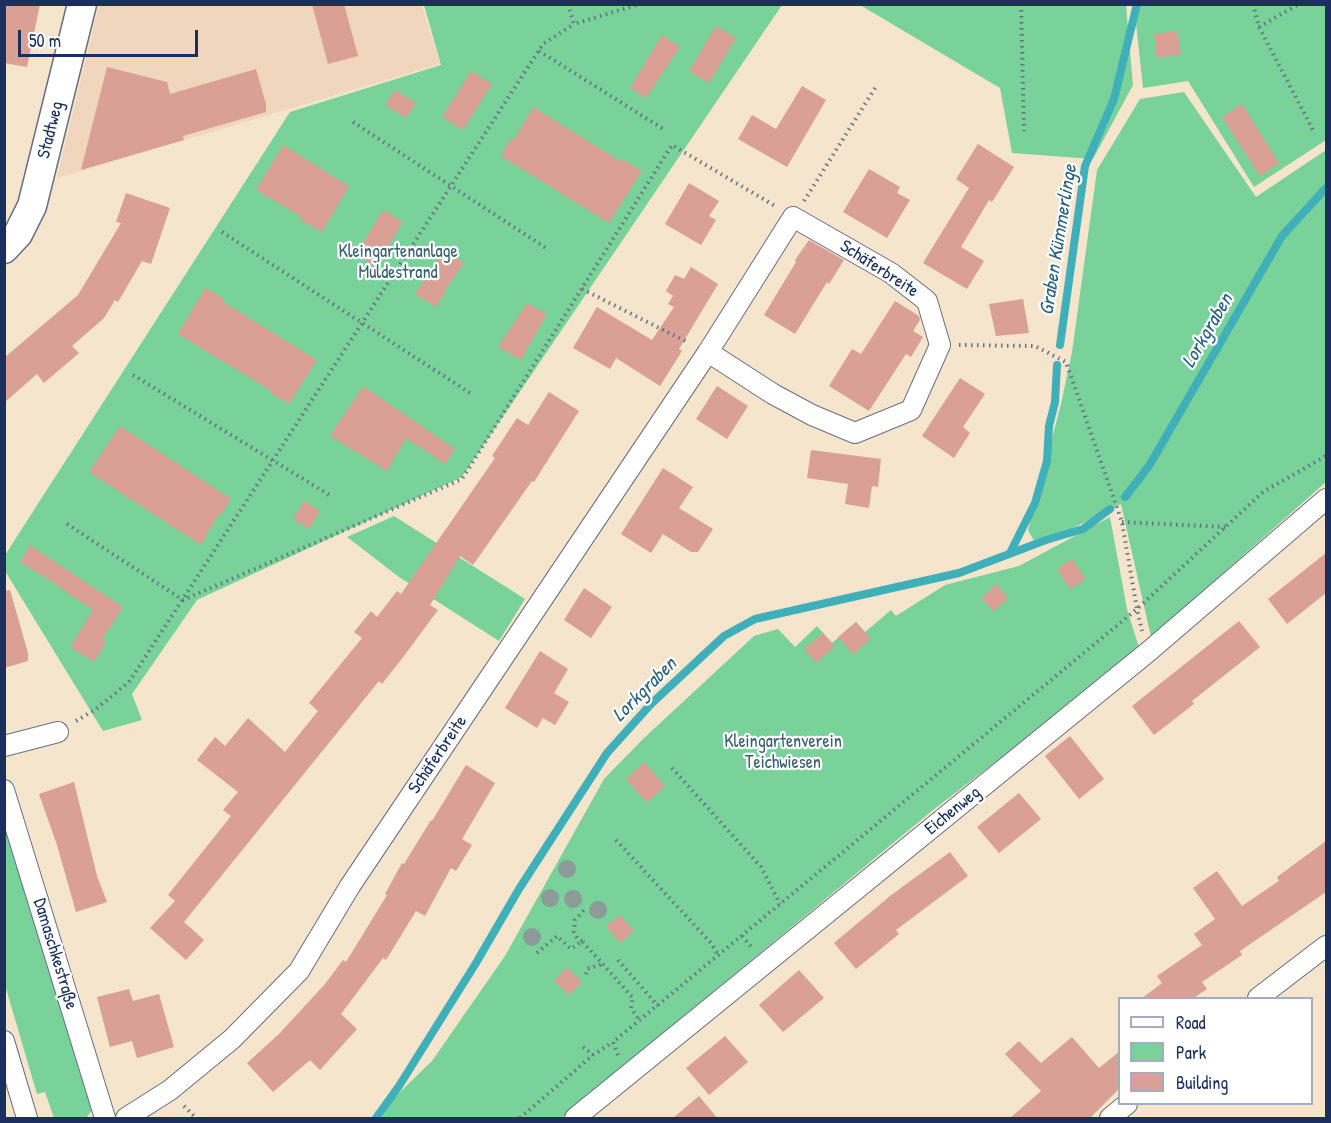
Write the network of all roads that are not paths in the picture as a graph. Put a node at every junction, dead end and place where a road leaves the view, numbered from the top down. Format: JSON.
{"nodes":[{"id":1,"x":82,"y":4,"type":"edge"},
{"id":2,"x":4,"y":249,"type":"edge"},
{"id":3,"x":708,"y":352,"type":"junction"},
{"id":4,"x":1326,"y":500,"type":"edge"},
{"id":5,"x":58,"y":732,"type":"road end"},
{"id":6,"x":4,"y":746,"type":"edge"},
{"id":7,"x":4,"y":790,"type":"edge"},
{"id":8,"x":1326,"y":946,"type":"edge"},
{"id":9,"x":1261,"y":997,"type":"edge"},
{"id":10,"x":4,"y":1041,"type":"edge"},
{"id":11,"x":1126,"y":1105,"type":"edge"},
{"id":12,"x":27,"y":1119,"type":"edge"},
{"id":13,"x":105,"y":1119,"type":"edge"},
{"id":14,"x":126,"y":1119,"type":"edge"},
{"id":15,"x":575,"y":1119,"type":"edge"},
{"id":16,"x":1110,"y":1119,"type":"edge"}],
"edges":[{"from":1,"to":2,"type":"street","name":"Stadtweg"},
{"from":3,"to":3,"type":"street","name":"Schäferbreite"},
{"from":3,"to":14,"type":"street","name":"Schäferbreite"},
{"from":4,"to":15,"type":"street","name":"Eichenweg"},
{"from":5,"to":6,"type":"street"},
{"from":7,"to":13,"type":"street","name":"Damaschkestraße"},
{"from":8,"to":9,"type":"street"},
{"from":10,"to":12,"type":"street"},
{"from":11,"to":16,"type":"street"}]}
